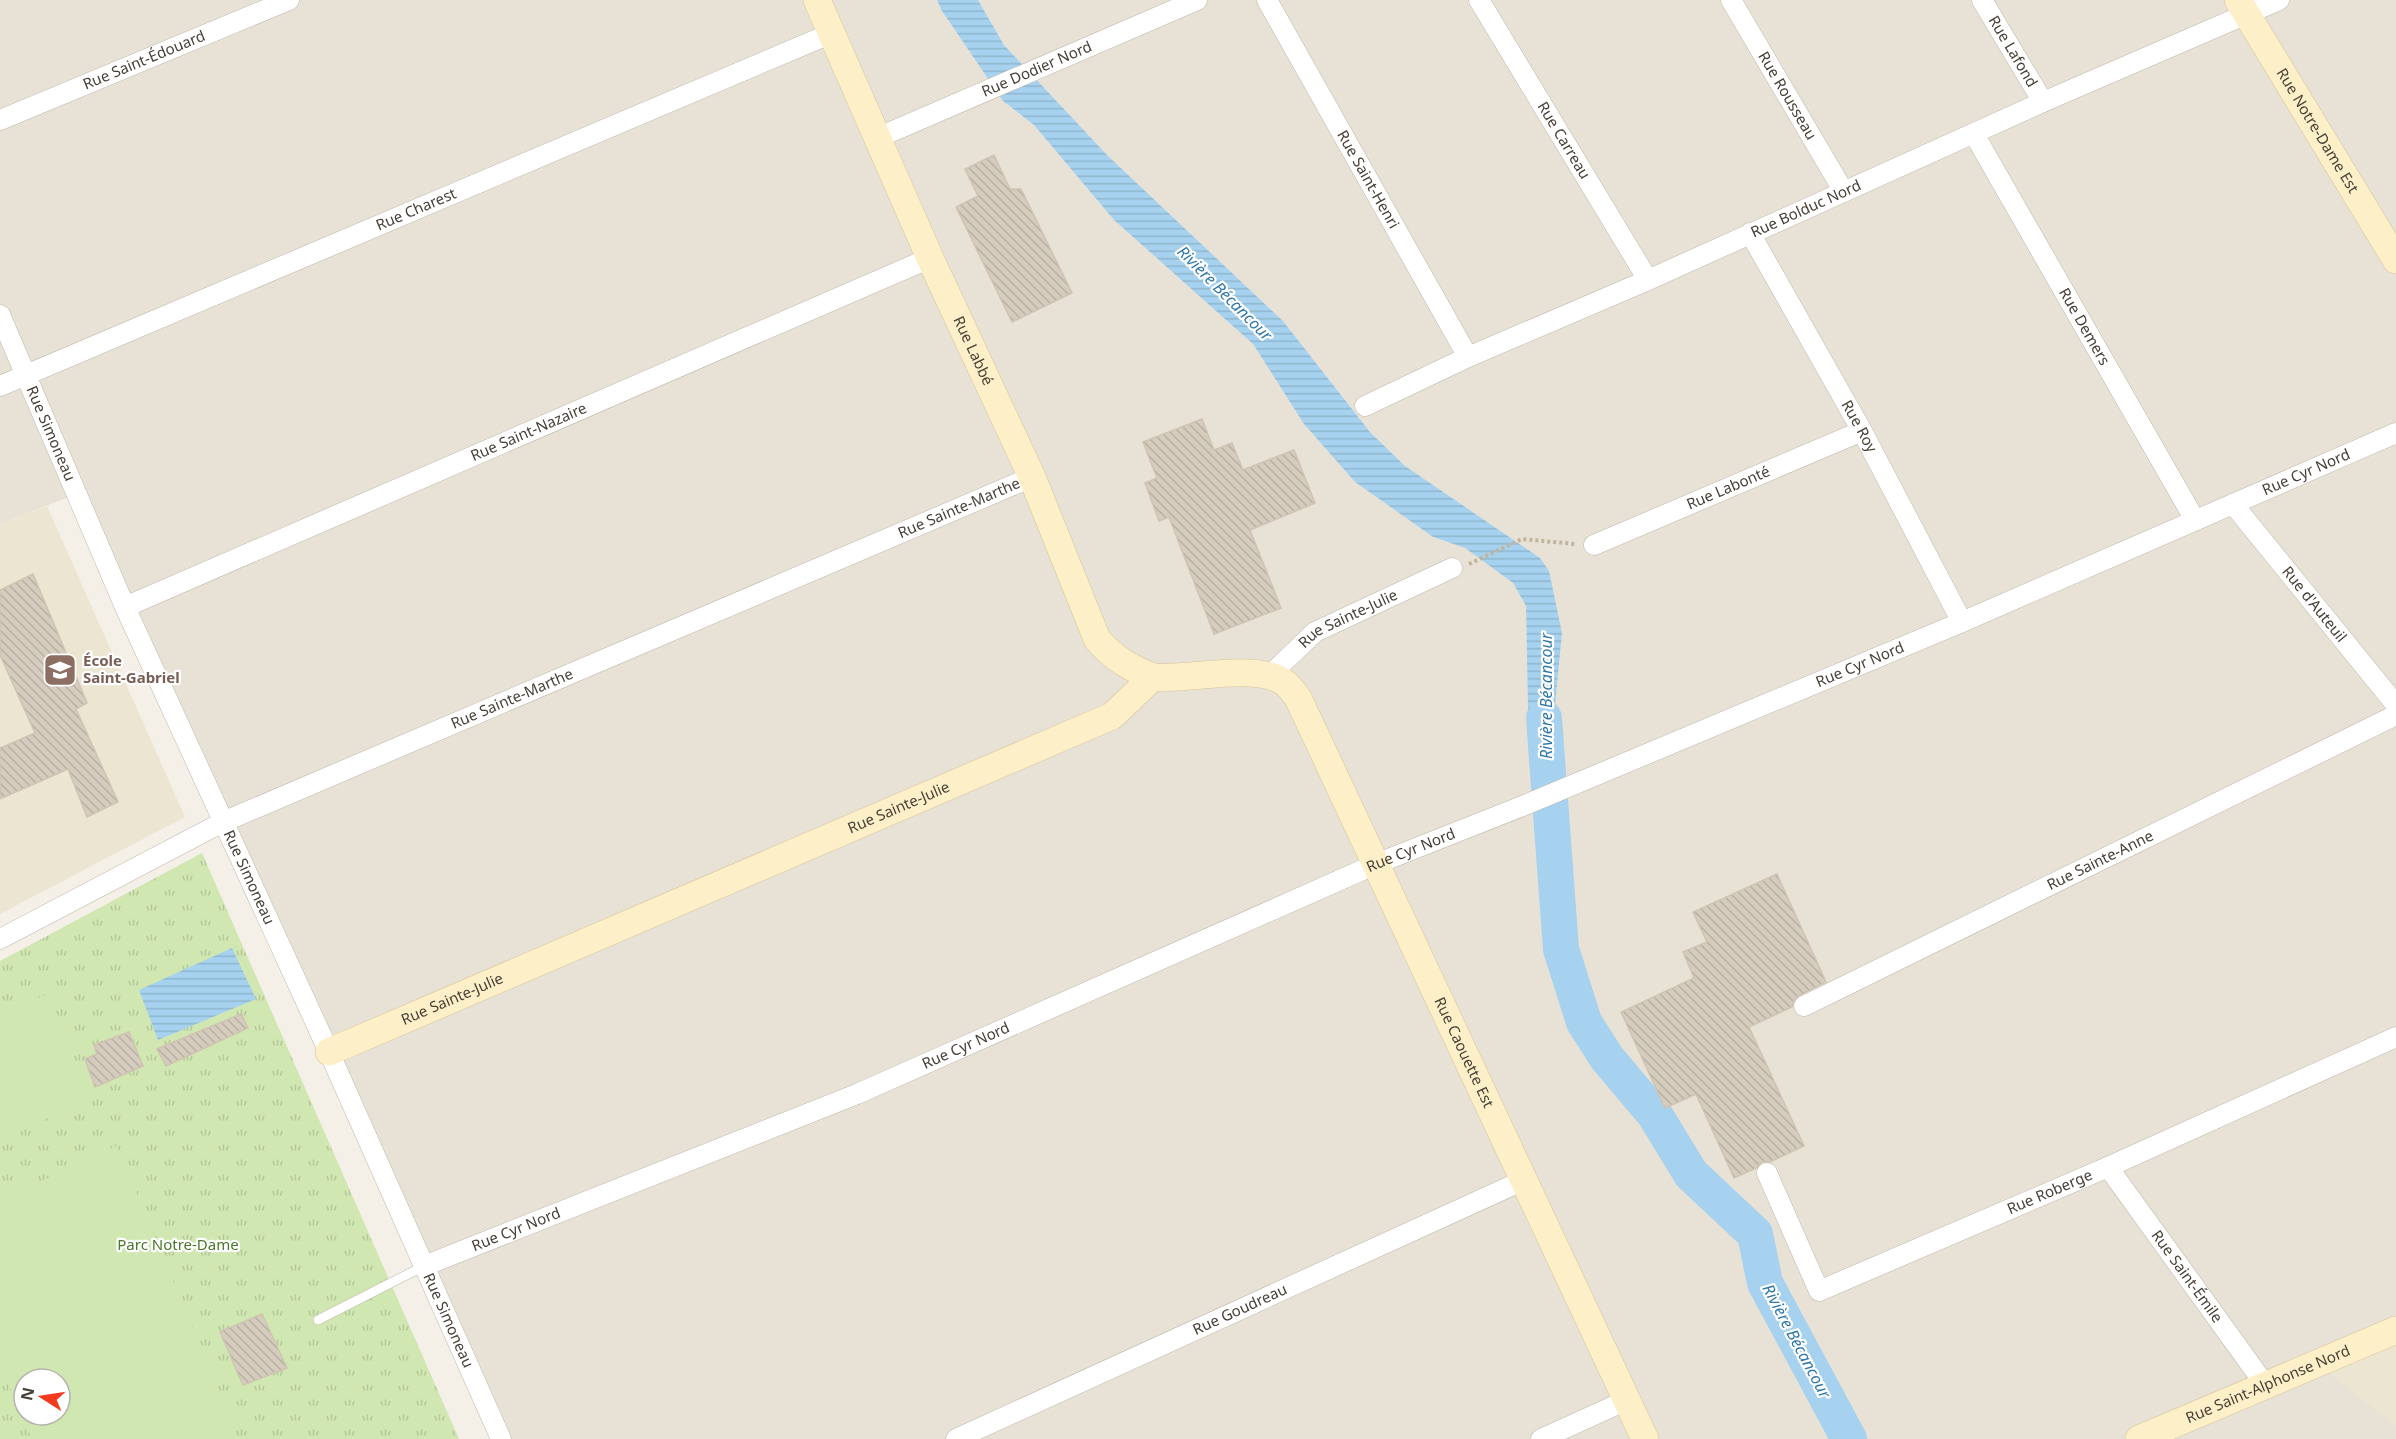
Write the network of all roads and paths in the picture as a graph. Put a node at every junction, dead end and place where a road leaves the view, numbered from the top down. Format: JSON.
{"nodes":[{"id":1,"x":289,"y":0,"type":"edge"},
{"id":2,"x":817,"y":0,"type":"edge"},
{"id":3,"x":1267,"y":0,"type":"edge"},
{"id":4,"x":1479,"y":0,"type":"edge"},
{"id":5,"x":1731,"y":0,"type":"edge"},
{"id":6,"x":1983,"y":0,"type":"edge"},
{"id":7,"x":2279,"y":0,"type":"edge"},
{"id":8,"x":1188,"y":2,"type":"edge"},
{"id":9,"x":2243,"y":7,"type":"edge"},
{"id":10,"x":832,"y":33,"type":"junction"},
{"id":11,"x":2043,"y":102,"type":"junction"},
{"id":12,"x":0,"y":120,"type":"edge"},
{"id":13,"x":1974,"y":134,"type":"junction"},
{"id":14,"x":877,"y":138,"type":"junction"},
{"id":15,"x":1844,"y":192,"type":"junction"},
{"id":16,"x":1750,"y":232,"type":"junction"},
{"id":17,"x":930,"y":258,"type":"junction"},
{"id":18,"x":2396,"y":260,"type":"edge"},
{"id":19,"x":1648,"y":280,"type":"junction"},
{"id":20,"x":0,"y":315,"type":"edge"},
{"id":21,"x":1468,"y":357,"type":"junction"},
{"id":22,"x":26,"y":375,"type":"junction"},
{"id":23,"x":0,"y":386,"type":"edge"},
{"id":24,"x":1365,"y":406,"type":"dead end"},
{"id":25,"x":1862,"y":431,"type":"junction"},
{"id":26,"x":2396,"y":433,"type":"edge"},
{"id":27,"x":1032,"y":477,"type":"junction"},
{"id":28,"x":2233,"y":504,"type":"junction"},
{"id":29,"x":2196,"y":520,"type":"junction"},
{"id":30,"x":1594,"y":545,"type":"joint"},
{"id":31,"x":1458,"y":567,"type":"joint"},
{"id":32,"x":125,"y":607,"type":"junction"},
{"id":33,"x":1962,"y":622,"type":"junction"},
{"id":34,"x":1269,"y":676,"type":"junction"},
{"id":35,"x":1153,"y":677,"type":"junction"},
{"id":36,"x":2396,"y":705,"type":"edge"},
{"id":37,"x":2396,"y":715,"type":"edge"},
{"id":38,"x":223,"y":822,"type":"junction"},
{"id":39,"x":1376,"y":864,"type":"junction"},
{"id":40,"x":0,"y":939,"type":"edge"},
{"id":41,"x":1804,"y":1006,"type":"dead end"},
{"id":42,"x":2396,"y":1037,"type":"edge"},
{"id":43,"x":329,"y":1053,"type":"junction"},
{"id":44,"x":2108,"y":1167,"type":"junction"},
{"id":45,"x":1767,"y":1173,"type":"dead end"},
{"id":46,"x":1524,"y":1180,"type":"junction"},
{"id":47,"x":424,"y":1266,"type":"junction"},
{"id":48,"x":318,"y":1320,"type":"dead end"},
{"id":49,"x":2396,"y":1330,"type":"edge"},
{"id":50,"x":2266,"y":1386,"type":"junction"},
{"id":51,"x":1627,"y":1400,"type":"junction"},
{"id":52,"x":501,"y":1439,"type":"edge"},
{"id":53,"x":957,"y":1439,"type":"edge"},
{"id":54,"x":1541,"y":1439,"type":"edge"},
{"id":55,"x":1645,"y":1439,"type":"edge"},
{"id":56,"x":2139,"y":1439,"type":"edge"}],
"edges":[{"from":1,"to":12,"type":"street","name":"Rue Saint-Édouard"},
{"from":2,"to":10,"type":"street","name":"Rue Labbé"},
{"from":3,"to":21,"type":"street","name":"Rue Saint-Henri"},
{"from":4,"to":19,"type":"street","name":"Rue Carreau"},
{"from":5,"to":15,"type":"street","name":"Rue Rousseau"},
{"from":6,"to":11,"type":"street","name":"Rue Lafond"},
{"from":7,"to":9,"type":"street","name":"Rue Bolduc Nord"},
{"from":8,"to":14,"type":"street","name":"Rue Dodier Nord"},
{"from":9,"to":11,"type":"street","name":"Rue Bolduc Nord"},
{"from":9,"to":18,"type":"street","name":"Rue Notre-Dame Est"},
{"from":10,"to":14,"type":"street","name":"Rue Labbé"},
{"from":10,"to":22,"type":"street","name":"Rue Charest"},
{"from":11,"to":13,"type":"street","name":"Rue Bolduc Nord"},
{"from":13,"to":15,"type":"street","name":"Rue Bolduc Nord"},
{"from":13,"to":29,"type":"street","name":"Rue Demers"},
{"from":14,"to":17,"type":"street","name":"Rue Labbé"},
{"from":15,"to":16,"type":"street","name":"Rue Bolduc Nord"},
{"from":16,"to":19,"type":"street","name":"Rue Bolduc Nord"},
{"from":16,"to":25,"type":"street","name":"Rue Roy"},
{"from":17,"to":27,"type":"street","name":"Rue Labbé"},
{"from":17,"to":32,"type":"street","name":"Rue Saint-Nazaire"},
{"from":19,"to":21,"type":"street","name":"Rue Bolduc Nord"},
{"from":20,"to":22,"type":"street","name":"Rue Simoneau"},
{"from":21,"to":24,"type":"street","name":"Rue Bolduc Nord"},
{"from":22,"to":23,"type":"street","name":"Rue Charest"},
{"from":22,"to":32,"type":"street","name":"Rue Simoneau"},
{"from":25,"to":30,"type":"street","name":"Rue Labonté"},
{"from":25,"to":33,"type":"street","name":"Rue Roy"},
{"from":26,"to":28,"type":"street","name":"Rue Cyr Nord"},
{"from":27,"to":35,"type":"street","name":"Rue Labbé"},
{"from":27,"to":38,"type":"street","name":"Rue Sainte-Marthe"},
{"from":28,"to":29,"type":"street","name":"Rue Cyr Nord"},
{"from":28,"to":36,"type":"street","name":"Rue d'Auteuil"},
{"from":29,"to":33,"type":"street","name":"Rue Cyr Nord"},
{"from":30,"to":31,"type":"path"},
{"from":31,"to":34,"type":"street","name":"Rue Sainte-Julie"},
{"from":32,"to":38,"type":"street","name":"Rue Simoneau"},
{"from":33,"to":39,"type":"street","name":"Rue Cyr Nord"},
{"from":34,"to":35,"type":"street"},
{"from":34,"to":39,"type":"street","name":"Rue Caouette Est"},
{"from":35,"to":43,"type":"street","name":"Rue Sainte-Julie"},
{"from":37,"to":41,"type":"street","name":"Rue Sainte-Anne"},
{"from":38,"to":40,"type":"street","name":"Rue Sainte-Marthe"},
{"from":38,"to":43,"type":"street","name":"Rue Simoneau"},
{"from":39,"to":46,"type":"street","name":"Rue Caouette Est"},
{"from":39,"to":47,"type":"street","name":"Rue Cyr Nord"},
{"from":42,"to":44,"type":"street","name":"Rue Roberge"},
{"from":43,"to":47,"type":"street","name":"Rue Simoneau"},
{"from":44,"to":45,"type":"street","name":"Rue Roberge"},
{"from":44,"to":50,"type":"street","name":"Rue Saint-Émile"},
{"from":46,"to":51,"type":"street","name":"Rue Caouette Est"},
{"from":46,"to":53,"type":"street","name":"Rue Goudreau"},
{"from":47,"to":48,"type":"lane"},
{"from":47,"to":52,"type":"street","name":"Rue Simoneau"},
{"from":49,"to":50,"type":"street","name":"Rue Saint-Alphonse Nord"},
{"from":50,"to":56,"type":"street","name":"Rue Saint-Alphonse Nord"},
{"from":51,"to":54,"type":"street"},
{"from":51,"to":55,"type":"street","name":"Rue Caouette Est"}]}
